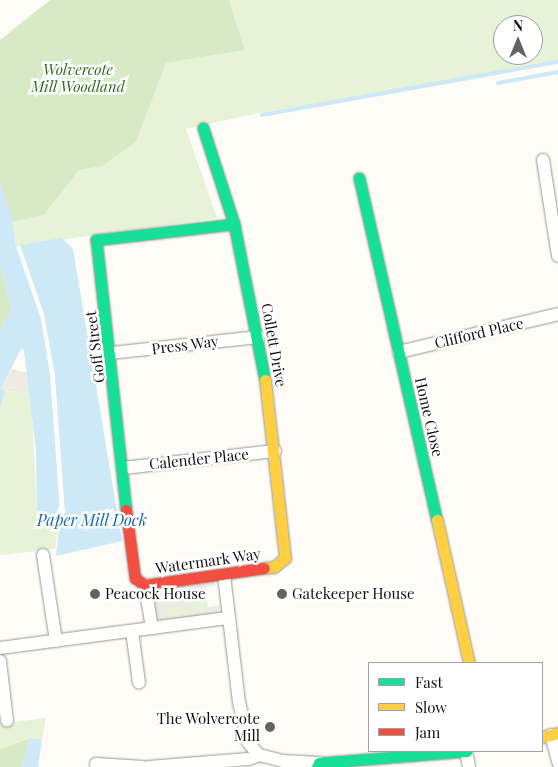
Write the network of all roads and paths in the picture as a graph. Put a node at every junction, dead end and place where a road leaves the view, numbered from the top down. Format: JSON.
{"nodes":[{"id":1,"x":203,"y":128,"type":"dead end"},
{"id":2,"x":543,"y":160,"type":"dead end"},
{"id":3,"x":359,"y":178,"type":"dead end"},
{"id":4,"x":234,"y":224,"type":"junction"},
{"id":5,"x":558,"y":256,"type":"edge"},
{"id":6,"x":558,"y":314,"type":"edge"},
{"id":7,"x":258,"y":337,"type":"junction"},
{"id":8,"x":399,"y":352,"type":"junction"},
{"id":9,"x":111,"y":354,"type":"junction"},
{"id":10,"x":275,"y":451,"type":"junction"},
{"id":11,"x":123,"y":468,"type":"junction"},
{"id":12,"x":43,"y":555,"type":"dead end"},
{"id":13,"x":274,"y":567,"type":"joint"},
{"id":14,"x":224,"y":575,"type":"junction"},
{"id":15,"x":145,"y":585,"type":"junction"},
{"id":16,"x":229,"y":618,"type":"junction"},
{"id":17,"x":152,"y":628,"type":"junction"},
{"id":18,"x":132,"y":631,"type":"junction"},
{"id":19,"x":56,"y":641,"type":"junction"},
{"id":20,"x":0,"y":648,"type":"edge"},
{"id":21,"x":0,"y":661,"type":"edge"},
{"id":22,"x":469,"y":662,"type":"edge"},
{"id":23,"x":139,"y":683,"type":"dead end"},
{"id":24,"x":7,"y":720,"type":"dead end"},
{"id":25,"x":550,"y":735,"type":"edge"},
{"id":26,"x":456,"y":752,"type":"edge"},
{"id":27,"x":467,"y":752,"type":"edge"},
{"id":28,"x":259,"y":755,"type":"junction"},
{"id":29,"x":558,"y":762,"type":"edge"},
{"id":30,"x":96,"y":764,"type":"dead end"},
{"id":31,"x":318,"y":765,"type":"edge"},
{"id":32,"x":143,"y":767,"type":"edge"},
{"id":33,"x":149,"y":767,"type":"edge"},
{"id":34,"x":469,"y":767,"type":"edge"}],
"edges":[{"from":1,"to":4,"type":"street","name":"Collett Drive"},
{"from":2,"to":5,"type":"street"},
{"from":3,"to":8,"type":"street","name":"Home Close"},
{"from":4,"to":7,"type":"street","name":"Collett Drive"},
{"from":4,"to":9,"type":"street","name":"Goff Street"},
{"from":6,"to":8,"type":"street","name":"Clifford Place"},
{"from":7,"to":9,"type":"street","name":"Press Way"},
{"from":7,"to":10,"type":"street","name":"Collett Drive"},
{"from":8,"to":22,"type":"street","name":"Home Close"},
{"from":9,"to":11,"type":"street","name":"Goff Street"},
{"from":10,"to":11,"type":"street","name":"Calender Place"},
{"from":10,"to":13,"type":"street","name":"Collett Drive"},
{"from":11,"to":15,"type":"street","name":"Goff Street"},
{"from":12,"to":19,"type":"street"},
{"from":13,"to":14,"type":"street","name":"Watermark Way"},
{"from":14,"to":15,"type":"street","name":"Watermark Way"},
{"from":14,"to":16,"type":"street"},
{"from":15,"to":17,"type":"street"},
{"from":16,"to":17,"type":"street"},
{"from":16,"to":28,"type":"street"},
{"from":17,"to":18,"type":"street"},
{"from":18,"to":19,"type":"street"},
{"from":18,"to":23,"type":"street"},
{"from":19,"to":20,"type":"street"},
{"from":21,"to":24,"type":"street"},
{"from":25,"to":29,"type":"street"},
{"from":26,"to":31,"type":"street"},
{"from":27,"to":34,"type":"street"},
{"from":28,"to":31,"type":"street"},
{"from":28,"to":33,"type":"street"},
{"from":30,"to":32,"type":"street"}]}
